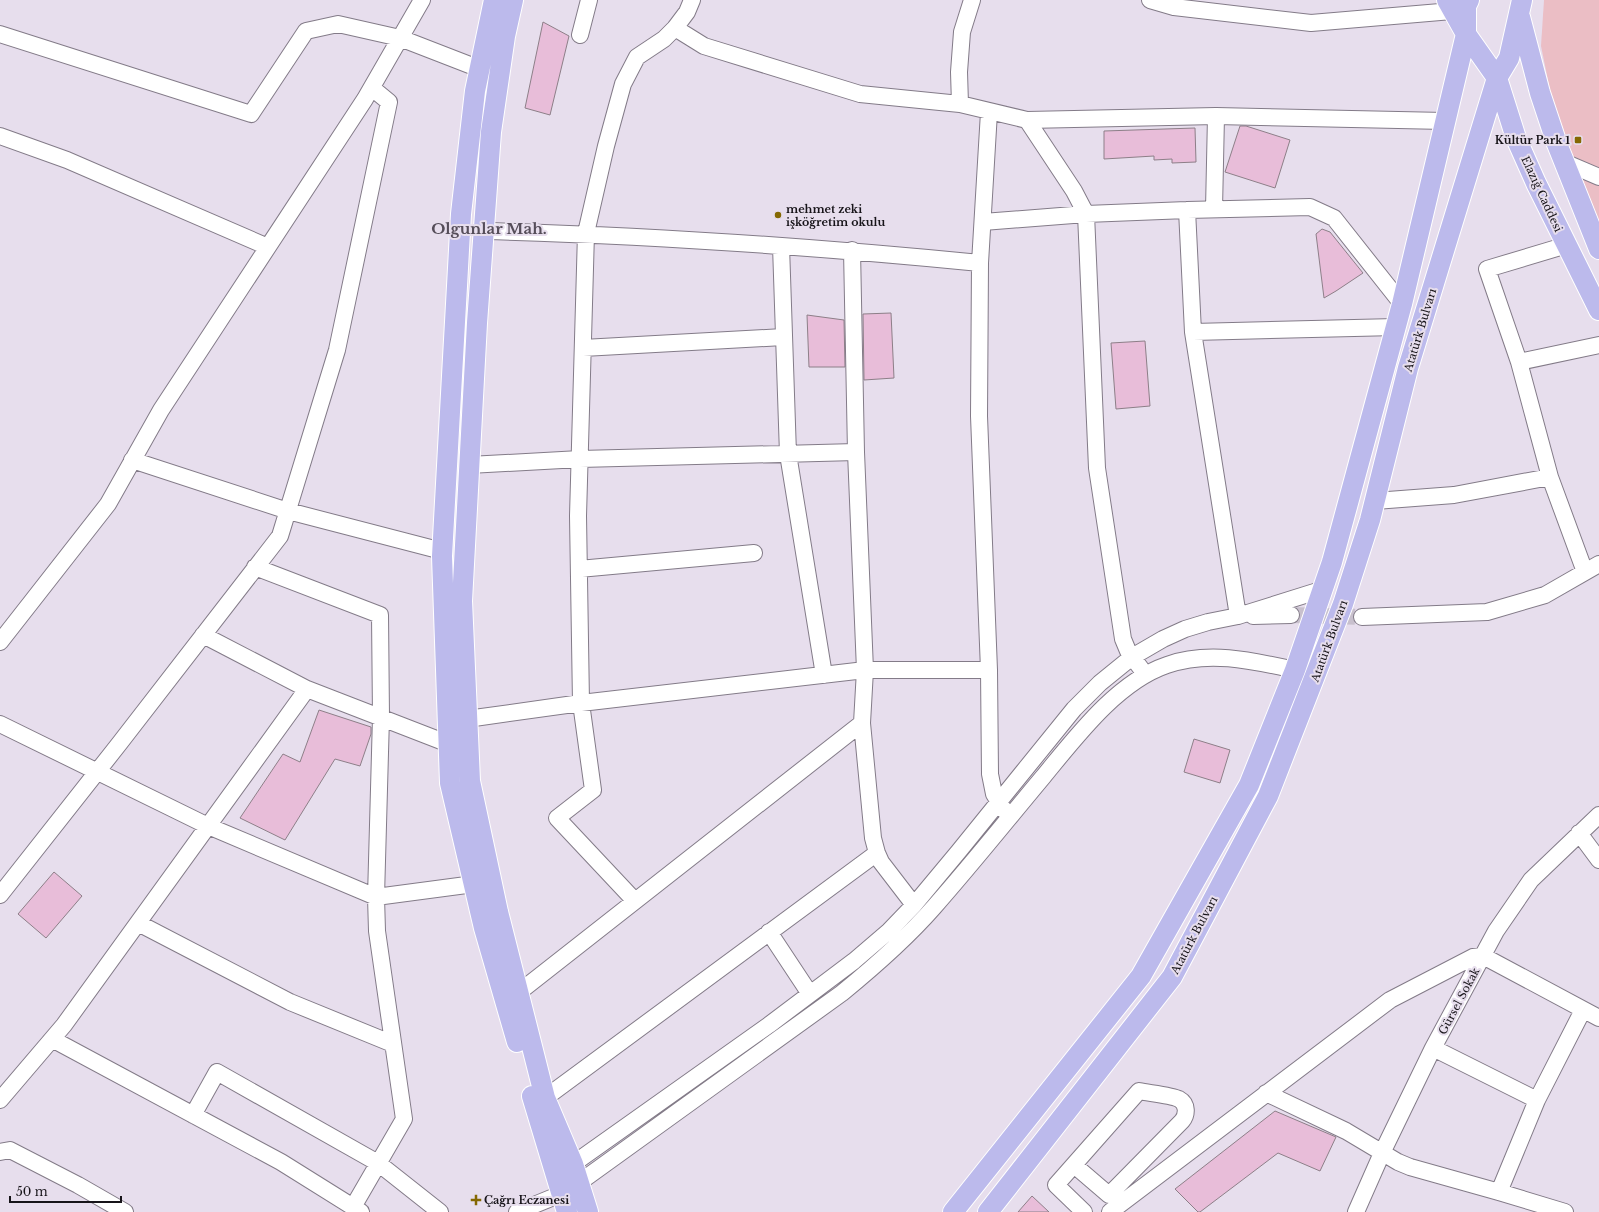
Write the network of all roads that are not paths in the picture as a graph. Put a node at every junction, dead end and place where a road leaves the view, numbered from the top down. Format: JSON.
{"nodes":[{"id":1,"x":422,"y":0,"type":"edge"},
{"id":2,"x":494,"y":0,"type":"edge"},
{"id":3,"x":513,"y":0,"type":"edge"},
{"id":4,"x":589,"y":0,"type":"edge"},
{"id":5,"x":692,"y":0,"type":"edge"},
{"id":6,"x":972,"y":0,"type":"edge"},
{"id":7,"x":1150,"y":0,"type":"edge"},
{"id":8,"x":1462,"y":3,"type":"edge"},
{"id":9,"x":1518,"y":5,"type":"edge"},
{"id":10,"x":1215,"y":6,"type":"edge"},
{"id":11,"x":676,"y":28,"type":"junction"},
{"id":12,"x":0,"y":34,"type":"edge"},
{"id":13,"x":1466,"y":34,"type":"junction"},
{"id":14,"x":580,"y":35,"type":"dead end"},
{"id":15,"x":400,"y":38,"type":"junction"},
{"id":16,"x":480,"y":69,"type":"junction"},
{"id":17,"x":1497,"y":78,"type":"junction"},
{"id":18,"x":372,"y":88,"type":"junction"},
{"id":19,"x":960,"y":104,"type":"junction"},
{"id":20,"x":989,"y":112,"type":"junction"},
{"id":21,"x":1216,"y":116,"type":"junction"},
{"id":22,"x":1027,"y":120,"type":"junction"},
{"id":23,"x":1445,"y":122,"type":"junction"},
{"id":24,"x":0,"y":136,"type":"edge"},
{"id":25,"x":1564,"y":162,"type":"junction"},
{"id":26,"x":1599,"y":177,"type":"edge"},
{"id":27,"x":1187,"y":210,"type":"junction"},
{"id":28,"x":1214,"y":210,"type":"junction"},
{"id":29,"x":1086,"y":214,"type":"junction"},
{"id":30,"x":983,"y":222,"type":"junction"},
{"id":31,"x":484,"y":231,"type":"junction"},
{"id":32,"x":586,"y":233,"type":"junction"},
{"id":33,"x":1567,"y":245,"type":"junction"},
{"id":34,"x":781,"y":246,"type":"junction"},
{"id":35,"x":268,"y":247,"type":"junction"},
{"id":36,"x":852,"y":250,"type":"junction"},
{"id":37,"x":1599,"y":250,"type":"edge"},
{"id":38,"x":980,"y":263,"type":"junction"},
{"id":39,"x":1402,"y":304,"type":"junction"},
{"id":40,"x":1599,"y":310,"type":"edge"},
{"id":41,"x":1396,"y":327,"type":"junction"},
{"id":42,"x":1193,"y":332,"type":"junction"},
{"id":43,"x":783,"y":337,"type":"junction"},
{"id":44,"x":1599,"y":345,"type":"edge"},
{"id":45,"x":583,"y":348,"type":"junction"},
{"id":46,"x":1519,"y":362,"type":"junction"},
{"id":47,"x":856,"y":452,"type":"junction"},
{"id":48,"x":788,"y":454,"type":"junction"},
{"id":49,"x":580,"y":459,"type":"junction"},
{"id":50,"x":132,"y":460,"type":"junction"},
{"id":51,"x":469,"y":465,"type":"junction"},
{"id":52,"x":1550,"y":477,"type":"junction"},
{"id":53,"x":1375,"y":501,"type":"junction"},
{"id":54,"x":288,"y":511,"type":"junction"},
{"id":55,"x":442,"y":551,"type":"junction"},
{"id":56,"x":754,"y":553,"type":"dead end"},
{"id":57,"x":1599,"y":564,"type":"edge"},
{"id":58,"x":255,"y":567,"type":"junction"},
{"id":59,"x":579,"y":569,"type":"junction"},
{"id":60,"x":1585,"y":572,"type":"junction"},
{"id":61,"x":1324,"y":589,"type":"junction"},
{"id":62,"x":1291,"y":615,"type":"tunnel mouth"},
{"id":63,"x":1238,"y":616,"type":"junction"},
{"id":64,"x":1362,"y":617,"type":"tunnel mouth"},
{"id":65,"x":203,"y":635,"type":"junction"},
{"id":66,"x":0,"y":642,"type":"edge"},
{"id":67,"x":1132,"y":657,"type":"junction"},
{"id":68,"x":865,"y":670,"type":"junction"},
{"id":69,"x":989,"y":670,"type":"junction"},
{"id":70,"x":1295,"y":670,"type":"junction"},
{"id":71,"x":824,"y":674,"type":"junction"},
{"id":72,"x":1145,"y":674,"type":"junction"},
{"id":73,"x":307,"y":689,"type":"junction"},
{"id":74,"x":581,"y":703,"type":"junction"},
{"id":75,"x":381,"y":717,"type":"junction"},
{"id":76,"x":467,"y":719,"type":"junction"},
{"id":77,"x":862,"y":722,"type":"junction"},
{"id":78,"x":0,"y":724,"type":"edge"},
{"id":79,"x":449,"y":744,"type":"junction"},
{"id":80,"x":97,"y":773,"type":"junction"},
{"id":81,"x":999,"y":802,"type":"junction"},
{"id":82,"x":1599,"y":815,"type":"edge"},
{"id":83,"x":1008,"y":818,"type":"junction"},
{"id":84,"x":208,"y":826,"type":"junction"},
{"id":85,"x":1579,"y":833,"type":"junction"},
{"id":86,"x":876,"y":852,"type":"junction"},
{"id":87,"x":1599,"y":860,"type":"edge"},
{"id":88,"x":474,"y":884,"type":"junction"},
{"id":89,"x":0,"y":896,"type":"edge"},
{"id":90,"x":376,"y":897,"type":"junction"},
{"id":91,"x":635,"y":901,"type":"junction"},
{"id":92,"x":914,"y":905,"type":"junction"},
{"id":93,"x":138,"y":922,"type":"junction"},
{"id":94,"x":769,"y":932,"type":"junction"},
{"id":95,"x":1483,"y":956,"type":"junction"},
{"id":96,"x":518,"y":992,"type":"junction"},
{"id":97,"x":810,"y":994,"type":"junction"},
{"id":98,"x":1583,"y":1010,"type":"junction"},
{"id":99,"x":1599,"y":1018,"type":"edge"},
{"id":100,"x":52,"y":1039,"type":"junction"},
{"id":101,"x":393,"y":1044,"type":"junction"},
{"id":102,"x":1433,"y":1048,"type":"junction"},
{"id":103,"x":1266,"y":1094,"type":"junction"},
{"id":104,"x":545,"y":1098,"type":"junction"},
{"id":105,"x":0,"y":1100,"type":"edge"},
{"id":106,"x":1537,"y":1100,"type":"junction"},
{"id":107,"x":193,"y":1115,"type":"junction"},
{"id":108,"x":0,"y":1152,"type":"edge"},
{"id":109,"x":1382,"y":1153,"type":"junction"},
{"id":110,"x":378,"y":1163,"type":"junction"},
{"id":111,"x":573,"y":1164,"type":"junction"},
{"id":112,"x":1074,"y":1165,"type":"junction"},
{"id":113,"x":580,"y":1182,"type":"junction"},
{"id":114,"x":1499,"y":1192,"type":"junction"},
{"id":115,"x":564,"y":1203,"type":"edge"},
{"id":116,"x":357,"y":1209,"type":"edge"},
{"id":117,"x":125,"y":1212,"type":"edge"},
{"id":118,"x":440,"y":1212,"type":"edge"},
{"id":119,"x":516,"y":1212,"type":"edge"},
{"id":120,"x":588,"y":1212,"type":"edge"},
{"id":121,"x":953,"y":1212,"type":"edge"},
{"id":122,"x":988,"y":1212,"type":"edge"},
{"id":123,"x":1084,"y":1212,"type":"edge"},
{"id":124,"x":1110,"y":1212,"type":"edge"},
{"id":125,"x":1356,"y":1212,"type":"edge"},
{"id":126,"x":1565,"y":1212,"type":"edge"}],
"edges":[{"from":1,"to":15,"type":"street"},
{"from":2,"to":16,"type":"main road"},
{"from":3,"to":31,"type":"main road"},
{"from":4,"to":14,"type":"street"},
{"from":5,"to":11,"type":"street"},
{"from":6,"to":19,"type":"street"},
{"from":7,"to":10,"type":"street"},
{"from":8,"to":10,"type":"street"},
{"from":8,"to":13,"type":"main road","name":"Atatürk Bulvarı"},
{"from":9,"to":17,"type":"main road","name":"Atatürk Bulvarı"},
{"from":9,"to":25,"type":"main road"},
{"from":11,"to":19,"type":"street"},
{"from":11,"to":32,"type":"street"},
{"from":12,"to":15,"type":"street"},
{"from":13,"to":17,"type":"main road","name":"Elazığ Caddesi"},
{"from":13,"to":23,"type":"main road","name":"Atatürk Bulvarı"},
{"from":15,"to":16,"type":"street"},
{"from":15,"to":18,"type":"street"},
{"from":16,"to":55,"type":"main road"},
{"from":17,"to":33,"type":"main road","name":"Elazığ Caddesi"},
{"from":17,"to":53,"type":"main road","name":"Atatürk Bulvarı"},
{"from":18,"to":35,"type":"street"},
{"from":18,"to":54,"type":"street"},
{"from":19,"to":20,"type":"street"},
{"from":20,"to":22,"type":"street"},
{"from":20,"to":30,"type":"street"},
{"from":21,"to":22,"type":"street"},
{"from":21,"to":23,"type":"street"},
{"from":21,"to":28,"type":"street"},
{"from":22,"to":29,"type":"street"},
{"from":23,"to":39,"type":"main road","name":"Atatürk Bulvarı"},
{"from":24,"to":35,"type":"street"},
{"from":25,"to":26,"type":"street"},
{"from":25,"to":37,"type":"main road"},
{"from":27,"to":28,"type":"street"},
{"from":27,"to":29,"type":"street"},
{"from":27,"to":42,"type":"street"},
{"from":28,"to":39,"type":"street"},
{"from":29,"to":30,"type":"street"},
{"from":29,"to":67,"type":"street"},
{"from":30,"to":38,"type":"street"},
{"from":31,"to":32,"type":"street"},
{"from":31,"to":51,"type":"main road"},
{"from":32,"to":34,"type":"street"},
{"from":32,"to":45,"type":"street"},
{"from":33,"to":40,"type":"main road","name":"Elazığ Caddesi"},
{"from":33,"to":46,"type":"street"},
{"from":34,"to":36,"type":"street"},
{"from":34,"to":43,"type":"street"},
{"from":35,"to":50,"type":"street"},
{"from":36,"to":38,"type":"street"},
{"from":36,"to":47,"type":"street"},
{"from":38,"to":69,"type":"street"},
{"from":39,"to":41,"type":"main road","name":"Atatürk Bulvarı"},
{"from":41,"to":42,"type":"street"},
{"from":41,"to":61,"type":"main road","name":"Atatürk Bulvarı"},
{"from":42,"to":63,"type":"street"},
{"from":43,"to":45,"type":"street"},
{"from":43,"to":48,"type":"street"},
{"from":44,"to":46,"type":"street"},
{"from":45,"to":49,"type":"street"},
{"from":46,"to":52,"type":"street"},
{"from":47,"to":48,"type":"street"},
{"from":47,"to":68,"type":"street"},
{"from":48,"to":49,"type":"street"},
{"from":48,"to":71,"type":"street"},
{"from":49,"to":51,"type":"street"},
{"from":49,"to":59,"type":"street"},
{"from":50,"to":54,"type":"street"},
{"from":50,"to":66,"type":"street"},
{"from":51,"to":76,"type":"main road"},
{"from":52,"to":53,"type":"street"},
{"from":52,"to":60,"type":"street"},
{"from":53,"to":122,"type":"main road","name":"Atatürk Bulvarı"},
{"from":54,"to":55,"type":"street"},
{"from":54,"to":58,"type":"street"},
{"from":55,"to":79,"type":"main road"},
{"from":56,"to":59,"type":"street"},
{"from":57,"to":60,"type":"street"},
{"from":58,"to":65,"type":"street"},
{"from":58,"to":75,"type":"street"},
{"from":59,"to":74,"type":"street"},
{"from":60,"to":64,"type":"street"},
{"from":61,"to":63,"type":"street"},
{"from":61,"to":70,"type":"main road","name":"Atatürk Bulvarı"},
{"from":62,"to":63,"type":"street"},
{"from":63,"to":67,"type":"street"},
{"from":65,"to":73,"type":"street"},
{"from":65,"to":80,"type":"street"},
{"from":67,"to":72,"type":"street"},
{"from":67,"to":81,"type":"street"},
{"from":68,"to":69,"type":"street"},
{"from":68,"to":71,"type":"street"},
{"from":68,"to":77,"type":"street"},
{"from":69,"to":81,"type":"street"},
{"from":70,"to":72,"type":"street"},
{"from":70,"to":121,"type":"main road","name":"Atatürk Bulvarı"},
{"from":71,"to":74,"type":"street"},
{"from":72,"to":83,"type":"street"},
{"from":73,"to":75,"type":"street"},
{"from":73,"to":84,"type":"street"},
{"from":74,"to":76,"type":"street"},
{"from":74,"to":91,"type":"street"},
{"from":75,"to":79,"type":"street"},
{"from":75,"to":90,"type":"street"},
{"from":76,"to":96,"type":"main road"},
{"from":77,"to":86,"type":"street"},
{"from":77,"to":91,"type":"street"},
{"from":78,"to":80,"type":"street"},
{"from":79,"to":88,"type":"main road"},
{"from":80,"to":84,"type":"street"},
{"from":80,"to":89,"type":"street"},
{"from":81,"to":83,"type":"street"},
{"from":81,"to":92,"type":"street"},
{"from":82,"to":85,"type":"street","name":"Gürsel Sokak"},
{"from":83,"to":113,"type":"street"},
{"from":84,"to":90,"type":"street"},
{"from":84,"to":93,"type":"street"},
{"from":85,"to":87,"type":"street"},
{"from":85,"to":95,"type":"street","name":"Gürsel Sokak"},
{"from":86,"to":92,"type":"street"},
{"from":86,"to":94,"type":"street"},
{"from":88,"to":90,"type":"street"},
{"from":88,"to":115,"type":"main road"},
{"from":90,"to":101,"type":"street"},
{"from":91,"to":96,"type":"street"},
{"from":92,"to":97,"type":"street"},
{"from":93,"to":100,"type":"street"},
{"from":93,"to":101,"type":"street"},
{"from":94,"to":97,"type":"street"},
{"from":94,"to":104,"type":"street"},
{"from":95,"to":98,"type":"street"},
{"from":95,"to":102,"type":"street","name":"Gürsel Sokak"},
{"from":95,"to":103,"type":"street"},
{"from":96,"to":104,"type":"main road"},
{"from":97,"to":111,"type":"street"},
{"from":98,"to":99,"type":"street"},
{"from":98,"to":106,"type":"street"},
{"from":100,"to":105,"type":"street"},
{"from":100,"to":107,"type":"street"},
{"from":101,"to":110,"type":"street"},
{"from":102,"to":106,"type":"street"},
{"from":102,"to":109,"type":"street","name":"Gürsel Sokak"},
{"from":103,"to":109,"type":"street"},
{"from":103,"to":124,"type":"street"},
{"from":104,"to":111,"type":"main road"},
{"from":106,"to":114,"type":"street"},
{"from":107,"to":110,"type":"street"},
{"from":107,"to":116,"type":"street"},
{"from":108,"to":117,"type":"street"},
{"from":109,"to":114,"type":"street"},
{"from":109,"to":125,"type":"street","name":"Gürsel Sokak"},
{"from":110,"to":116,"type":"street"},
{"from":110,"to":118,"type":"street"},
{"from":111,"to":113,"type":"main road"},
{"from":112,"to":112,"type":"street"},
{"from":112,"to":123,"type":"street"},
{"from":113,"to":120,"type":"main road"},
{"from":114,"to":126,"type":"street"},
{"from":115,"to":119,"type":"street"}]}
